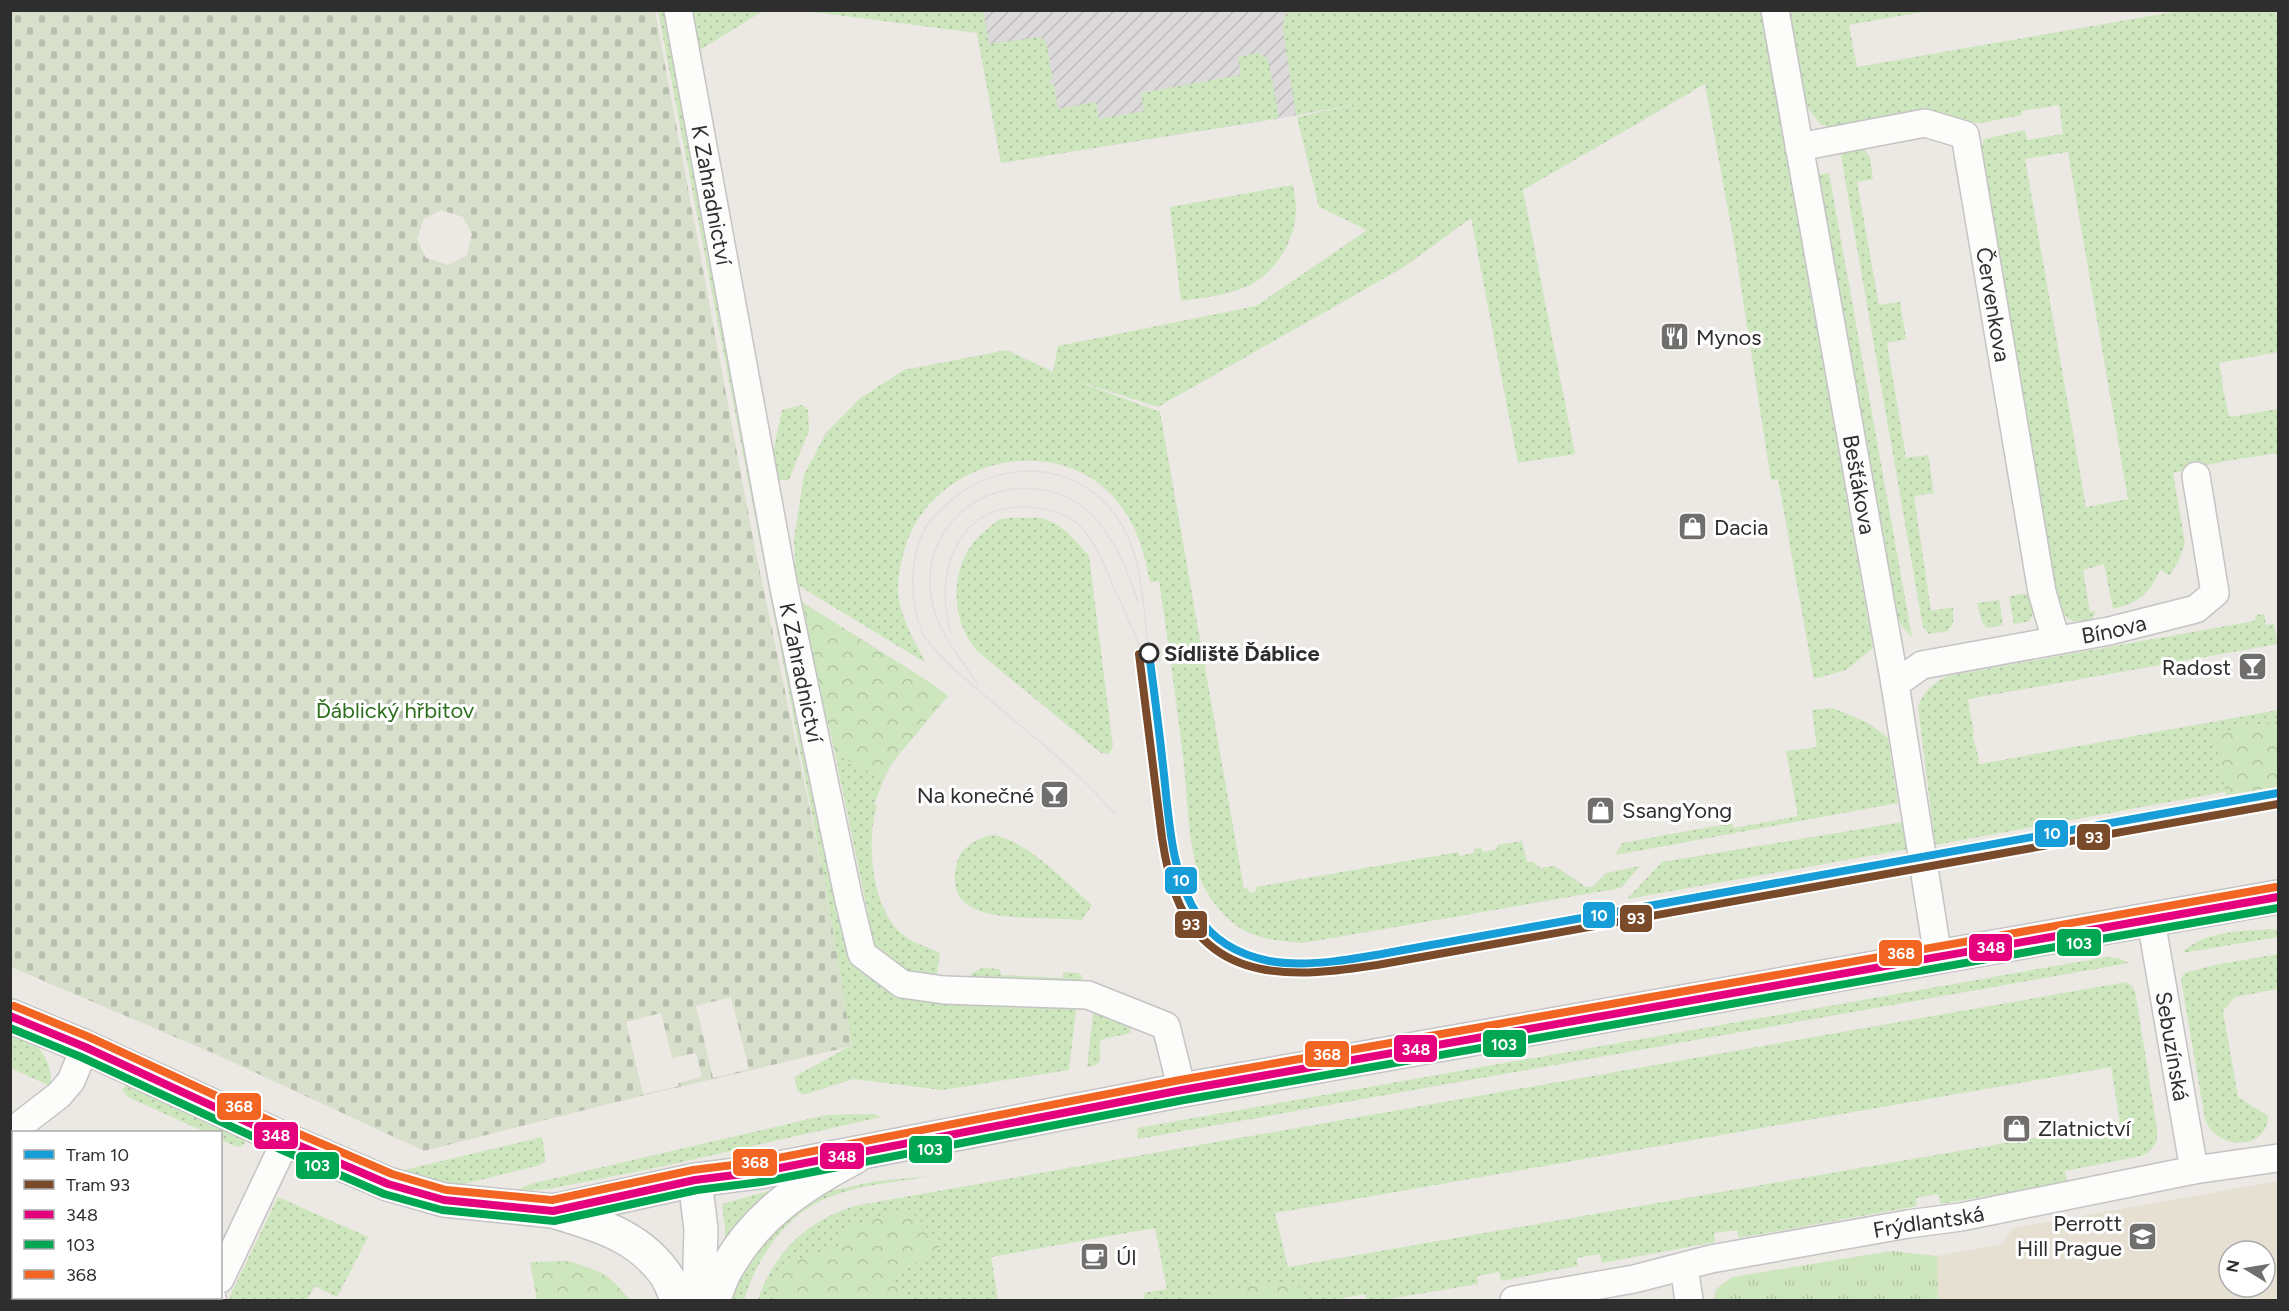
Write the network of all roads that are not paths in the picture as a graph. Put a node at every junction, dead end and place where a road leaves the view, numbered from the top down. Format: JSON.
{"nodes":[{"id":1,"x":678,"y":10,"type":"edge"},
{"id":2,"x":1775,"y":10,"type":"edge"},
{"id":3,"x":1799,"y":147,"type":"junction"},
{"id":4,"x":2196,"y":476,"type":"dead end"},
{"id":5,"x":2056,"y":640,"type":"junction"},
{"id":6,"x":1894,"y":684,"type":"junction"},
{"id":7,"x":2278,"y":897,"type":"edge"},
{"id":8,"x":2151,"y":920,"type":"junction"},
{"id":9,"x":1938,"y":957,"type":"junction"},
{"id":10,"x":10,"y":1016,"type":"edge"},
{"id":11,"x":86,"y":1047,"type":"junction"},
{"id":12,"x":1182,"y":1090,"type":"junction"},
{"id":13,"x":10,"y":1132,"type":"edge"},
{"id":14,"x":286,"y":1140,"type":"junction"},
{"id":15,"x":868,"y":1150,"type":"junction"},
{"id":16,"x":2278,"y":1158,"type":"edge"},
{"id":17,"x":2194,"y":1170,"type":"junction"},
{"id":18,"x":695,"y":1180,"type":"junction"},
{"id":19,"x":553,"y":1211,"type":"junction"},
{"id":20,"x":1684,"y":1267,"type":"junction"},
{"id":21,"x":222,"y":1276,"type":"edge"},
{"id":22,"x":678,"y":1300,"type":"edge"},
{"id":23,"x":699,"y":1300,"type":"edge"},
{"id":24,"x":713,"y":1300,"type":"edge"},
{"id":25,"x":1514,"y":1300,"type":"edge"},
{"id":26,"x":1689,"y":1300,"type":"edge"}],
"edges":[{"from":1,"to":12,"type":"street","name":"K Zahradnictví"},
{"from":2,"to":3,"type":"street","name":"Bešťákova"},
{"from":3,"to":5,"type":"street","name":"Červenkova"},
{"from":3,"to":6,"type":"street","name":"Bešťákova"},
{"from":4,"to":5,"type":"street","name":"Bínova"},
{"from":5,"to":6,"type":"street","name":"Bínova"},
{"from":6,"to":9,"type":"street","name":"Bešťákova"},
{"from":7,"to":8,"type":"main road"},
{"from":8,"to":9,"type":"main road"},
{"from":8,"to":17,"type":"street","name":"Sebuzínská"},
{"from":9,"to":12,"type":"main road"},
{"from":10,"to":11,"type":"main road"},
{"from":11,"to":13,"type":"street"},
{"from":11,"to":14,"type":"main road"},
{"from":12,"to":15,"type":"main road"},
{"from":14,"to":19,"type":"main road"},
{"from":14,"to":21,"type":"street"},
{"from":15,"to":18,"type":"main road"},
{"from":15,"to":24,"type":"main road"},
{"from":16,"to":17,"type":"street","name":"Frýdlantská"},
{"from":17,"to":20,"type":"street","name":"Frýdlantská"},
{"from":18,"to":19,"type":"main road"},
{"from":18,"to":23,"type":"main road"},
{"from":19,"to":22,"type":"main road"},
{"from":20,"to":25,"type":"street","name":"Frýdlantská"},
{"from":20,"to":26,"type":"street"}]}
